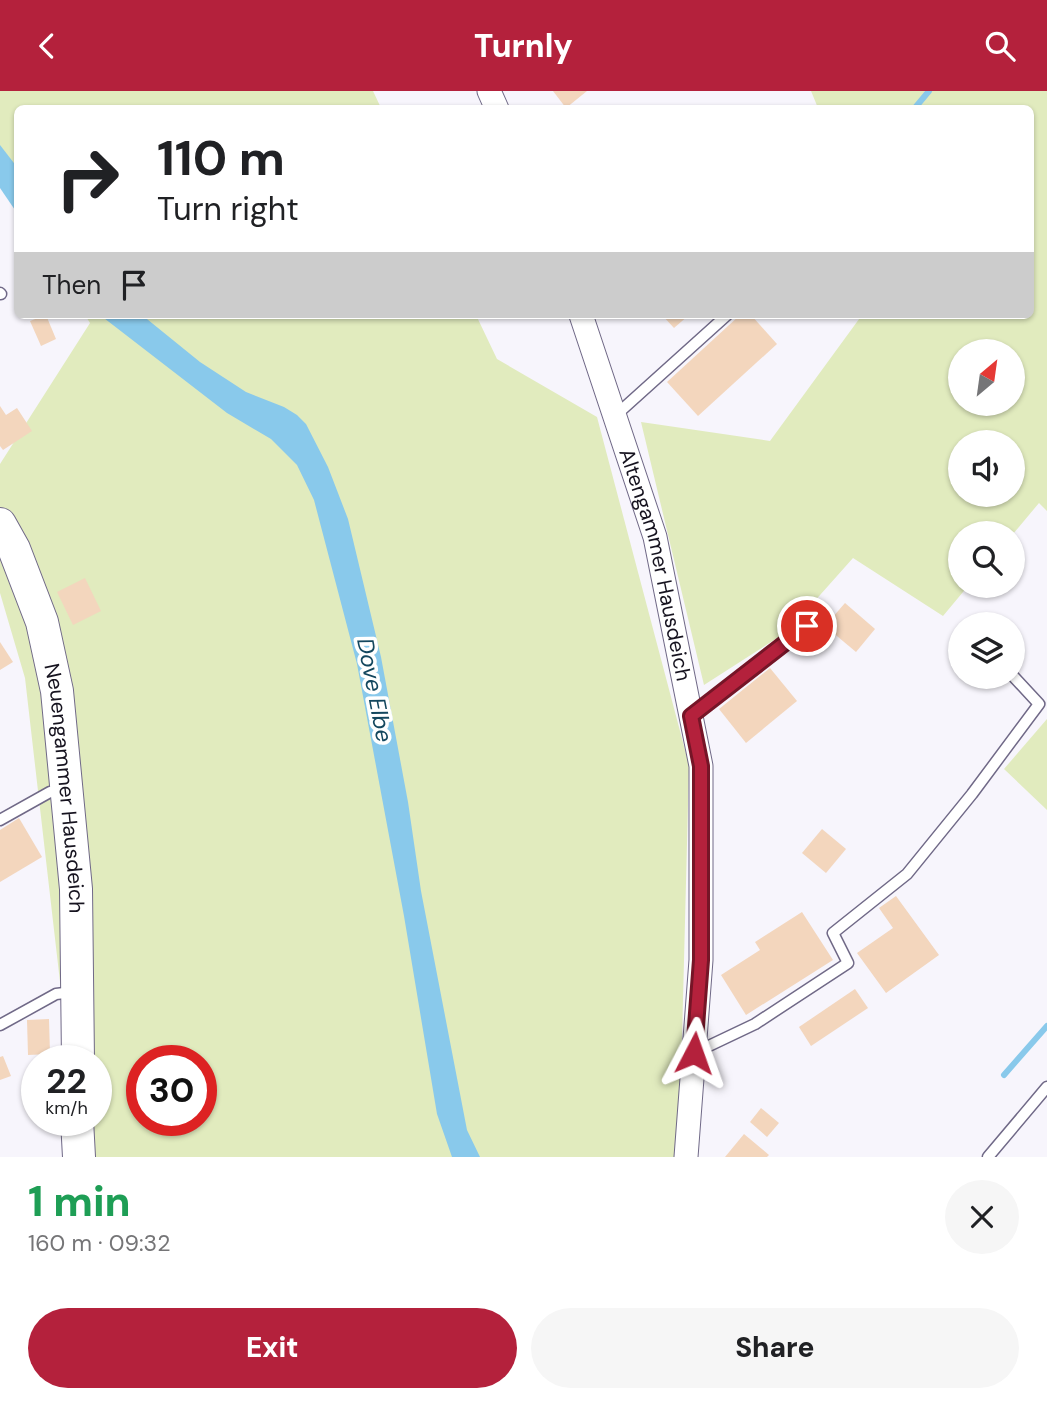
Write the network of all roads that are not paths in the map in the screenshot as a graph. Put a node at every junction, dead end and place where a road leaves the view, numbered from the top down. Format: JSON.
{"nodes":[{"id":1,"x":582,"y":319,"type":"edge"},
{"id":2,"x":723,"y":319,"type":"edge"},
{"id":3,"x":616,"y":415,"type":"junction"},
{"id":4,"x":0,"y":524,"type":"edge"},
{"id":5,"x":807,"y":626,"type":"dead end"},
{"id":6,"x":1025,"y":688,"type":"edge"},
{"id":7,"x":691,"y":716,"type":"junction"},
{"id":8,"x":66,"y":787,"type":"junction"},
{"id":9,"x":0,"y":820,"type":"edge"},
{"id":10,"x":79,"y":992,"type":"junction"},
{"id":11,"x":0,"y":1025,"type":"edge"},
{"id":12,"x":78,"y":1045,"type":"edge"},
{"id":13,"x":694,"y":1053,"type":"junction"},
{"id":14,"x":1047,"y":1087,"type":"edge"},
{"id":15,"x":78,"y":1136,"type":"edge"},
{"id":16,"x":79,"y":1157,"type":"edge"},
{"id":17,"x":686,"y":1157,"type":"edge"},
{"id":18,"x":988,"y":1157,"type":"edge"}],
"edges":[{"from":1,"to":3,"type":"street","name":"Altengammer Hausdeich"},
{"from":2,"to":3,"type":"lane"},
{"from":3,"to":7,"type":"street","name":"Altengammer Hausdeich"},
{"from":4,"to":8,"type":"street","name":"Neuengammer Hausdeich"},
{"from":5,"to":7,"type":"lane"},
{"from":6,"to":13,"type":"lane"},
{"from":7,"to":13,"type":"street","name":"Altengammer Hausdeich"},
{"from":8,"to":9,"type":"lane"},
{"from":8,"to":10,"type":"street","name":"Neuengammer Hausdeich"},
{"from":10,"to":11,"type":"lane"},
{"from":10,"to":12,"type":"street","name":"Neuengammer Hausdeich"},
{"from":13,"to":17,"type":"street","name":"Altengammer Hausdeich"},
{"from":14,"to":18,"type":"lane"},
{"from":15,"to":16,"type":"street"}]}
